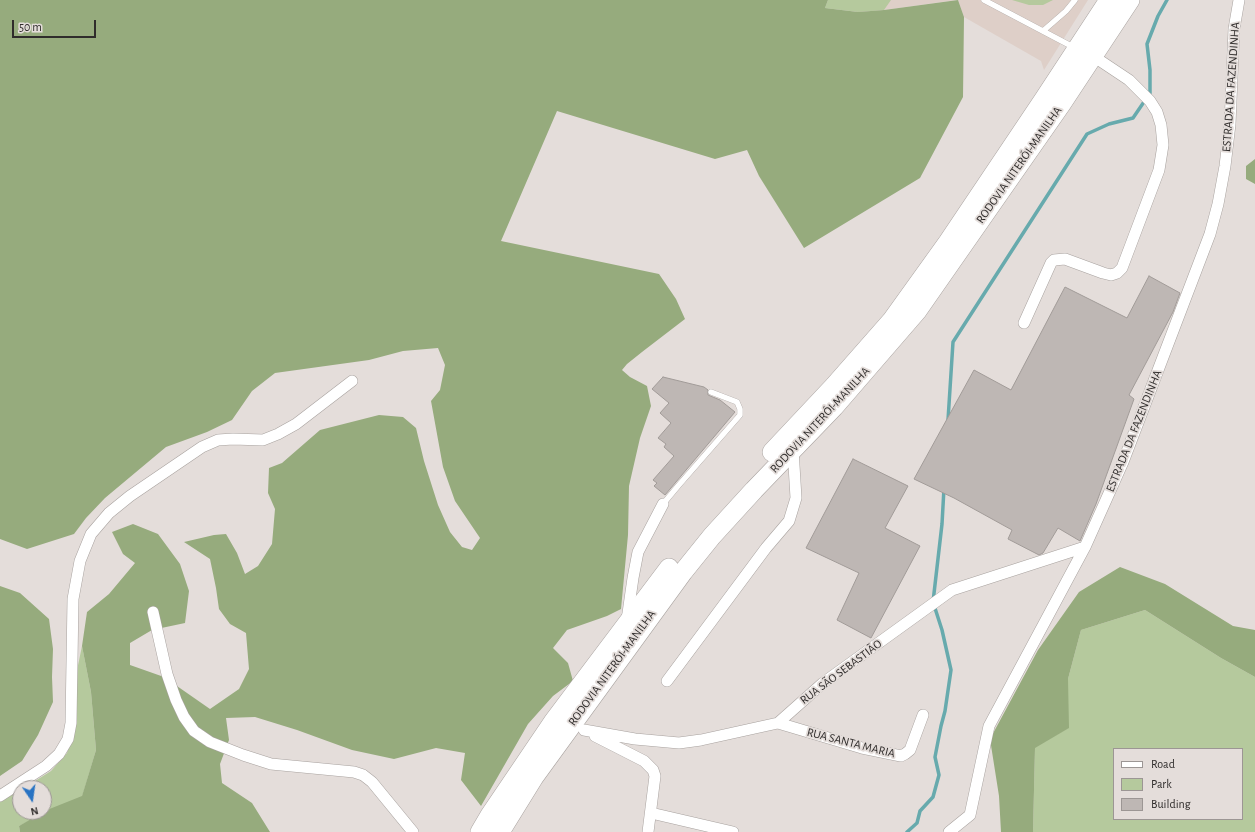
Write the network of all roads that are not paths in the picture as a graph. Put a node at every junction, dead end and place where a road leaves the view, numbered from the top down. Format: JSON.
{"nodes":[{"id":1,"x":984,"y":0,"type":"edge"},
{"id":2,"x":1075,"y":0,"type":"edge"},
{"id":3,"x":1109,"y":0,"type":"edge"},
{"id":4,"x":1130,"y":0,"type":"edge"},
{"id":5,"x":1239,"y":0,"type":"edge"},
{"id":6,"x":1043,"y":31,"type":"junction"},
{"id":7,"x":1085,"y":53,"type":"junction"},
{"id":8,"x":1024,"y":323,"type":"dead end"},
{"id":9,"x":352,"y":381,"type":"dead end"},
{"id":10,"x":711,"y":392,"type":"dead end"},
{"id":11,"x":793,"y":449,"type":"junction"},
{"id":12,"x":664,"y":504,"type":"joint"},
{"id":13,"x":1085,"y":547,"type":"junction"},
{"id":14,"x":153,"y":612,"type":"dead end"},
{"id":15,"x":627,"y":623,"type":"junction"},
{"id":16,"x":667,"y":681,"type":"dead end"},
{"id":17,"x":923,"y":715,"type":"dead end"},
{"id":18,"x":778,"y":723,"type":"junction"},
{"id":19,"x":578,"y":727,"type":"junction"},
{"id":20,"x":0,"y":796,"type":"edge"},
{"id":21,"x":651,"y":813,"type":"junction"},
{"id":22,"x":413,"y":832,"type":"edge"},
{"id":23,"x":480,"y":832,"type":"edge"},
{"id":24,"x":500,"y":832,"type":"edge"},
{"id":25,"x":648,"y":832,"type":"edge"},
{"id":26,"x":733,"y":832,"type":"edge"},
{"id":27,"x":949,"y":832,"type":"edge"}],
"edges":[{"from":1,"to":6,"type":"lane"},
{"from":2,"to":6,"type":"lane"},
{"from":3,"to":7,"type":"highway","name":"RODOVIA NITERÓI-MANILHA"},
{"from":4,"to":7,"type":"highway","name":"RODOVIA NITERÓI-MANILHA"},
{"from":5,"to":13,"type":"street","name":"ESTRADA DA FAZENDINHA"},
{"from":6,"to":7,"type":"lane"},
{"from":7,"to":8,"type":"street"},
{"from":7,"to":11,"type":"highway","name":"RODOVIA NITERÓI-MANILHA"},
{"from":7,"to":15,"type":"highway","name":"RODOVIA NITERÓI-MANILHA"},
{"from":9,"to":20,"type":"street"},
{"from":10,"to":12,"type":"lane"},
{"from":11,"to":16,"type":"street"},
{"from":11,"to":19,"type":"highway","name":"RODOVIA NITERÓI-MANILHA"},
{"from":12,"to":15,"type":"street"},
{"from":13,"to":18,"type":"street","name":"RUA SÃO SEBASTIÃO"},
{"from":13,"to":27,"type":"street","name":"ESTRADA DA FAZENDINHA"},
{"from":14,"to":22,"type":"street"},
{"from":15,"to":23,"type":"highway","name":"RODOVIA NITERÓI-MANILHA"},
{"from":17,"to":18,"type":"street","name":"RUA SANTA MARIA"},
{"from":18,"to":19,"type":"street","name":"RUA SÃO SEBASTIÃO"},
{"from":19,"to":21,"type":"street"},
{"from":19,"to":24,"type":"highway","name":"RODOVIA NITERÓI-MANILHA"},
{"from":21,"to":25,"type":"street"},
{"from":21,"to":26,"type":"street"}]}
